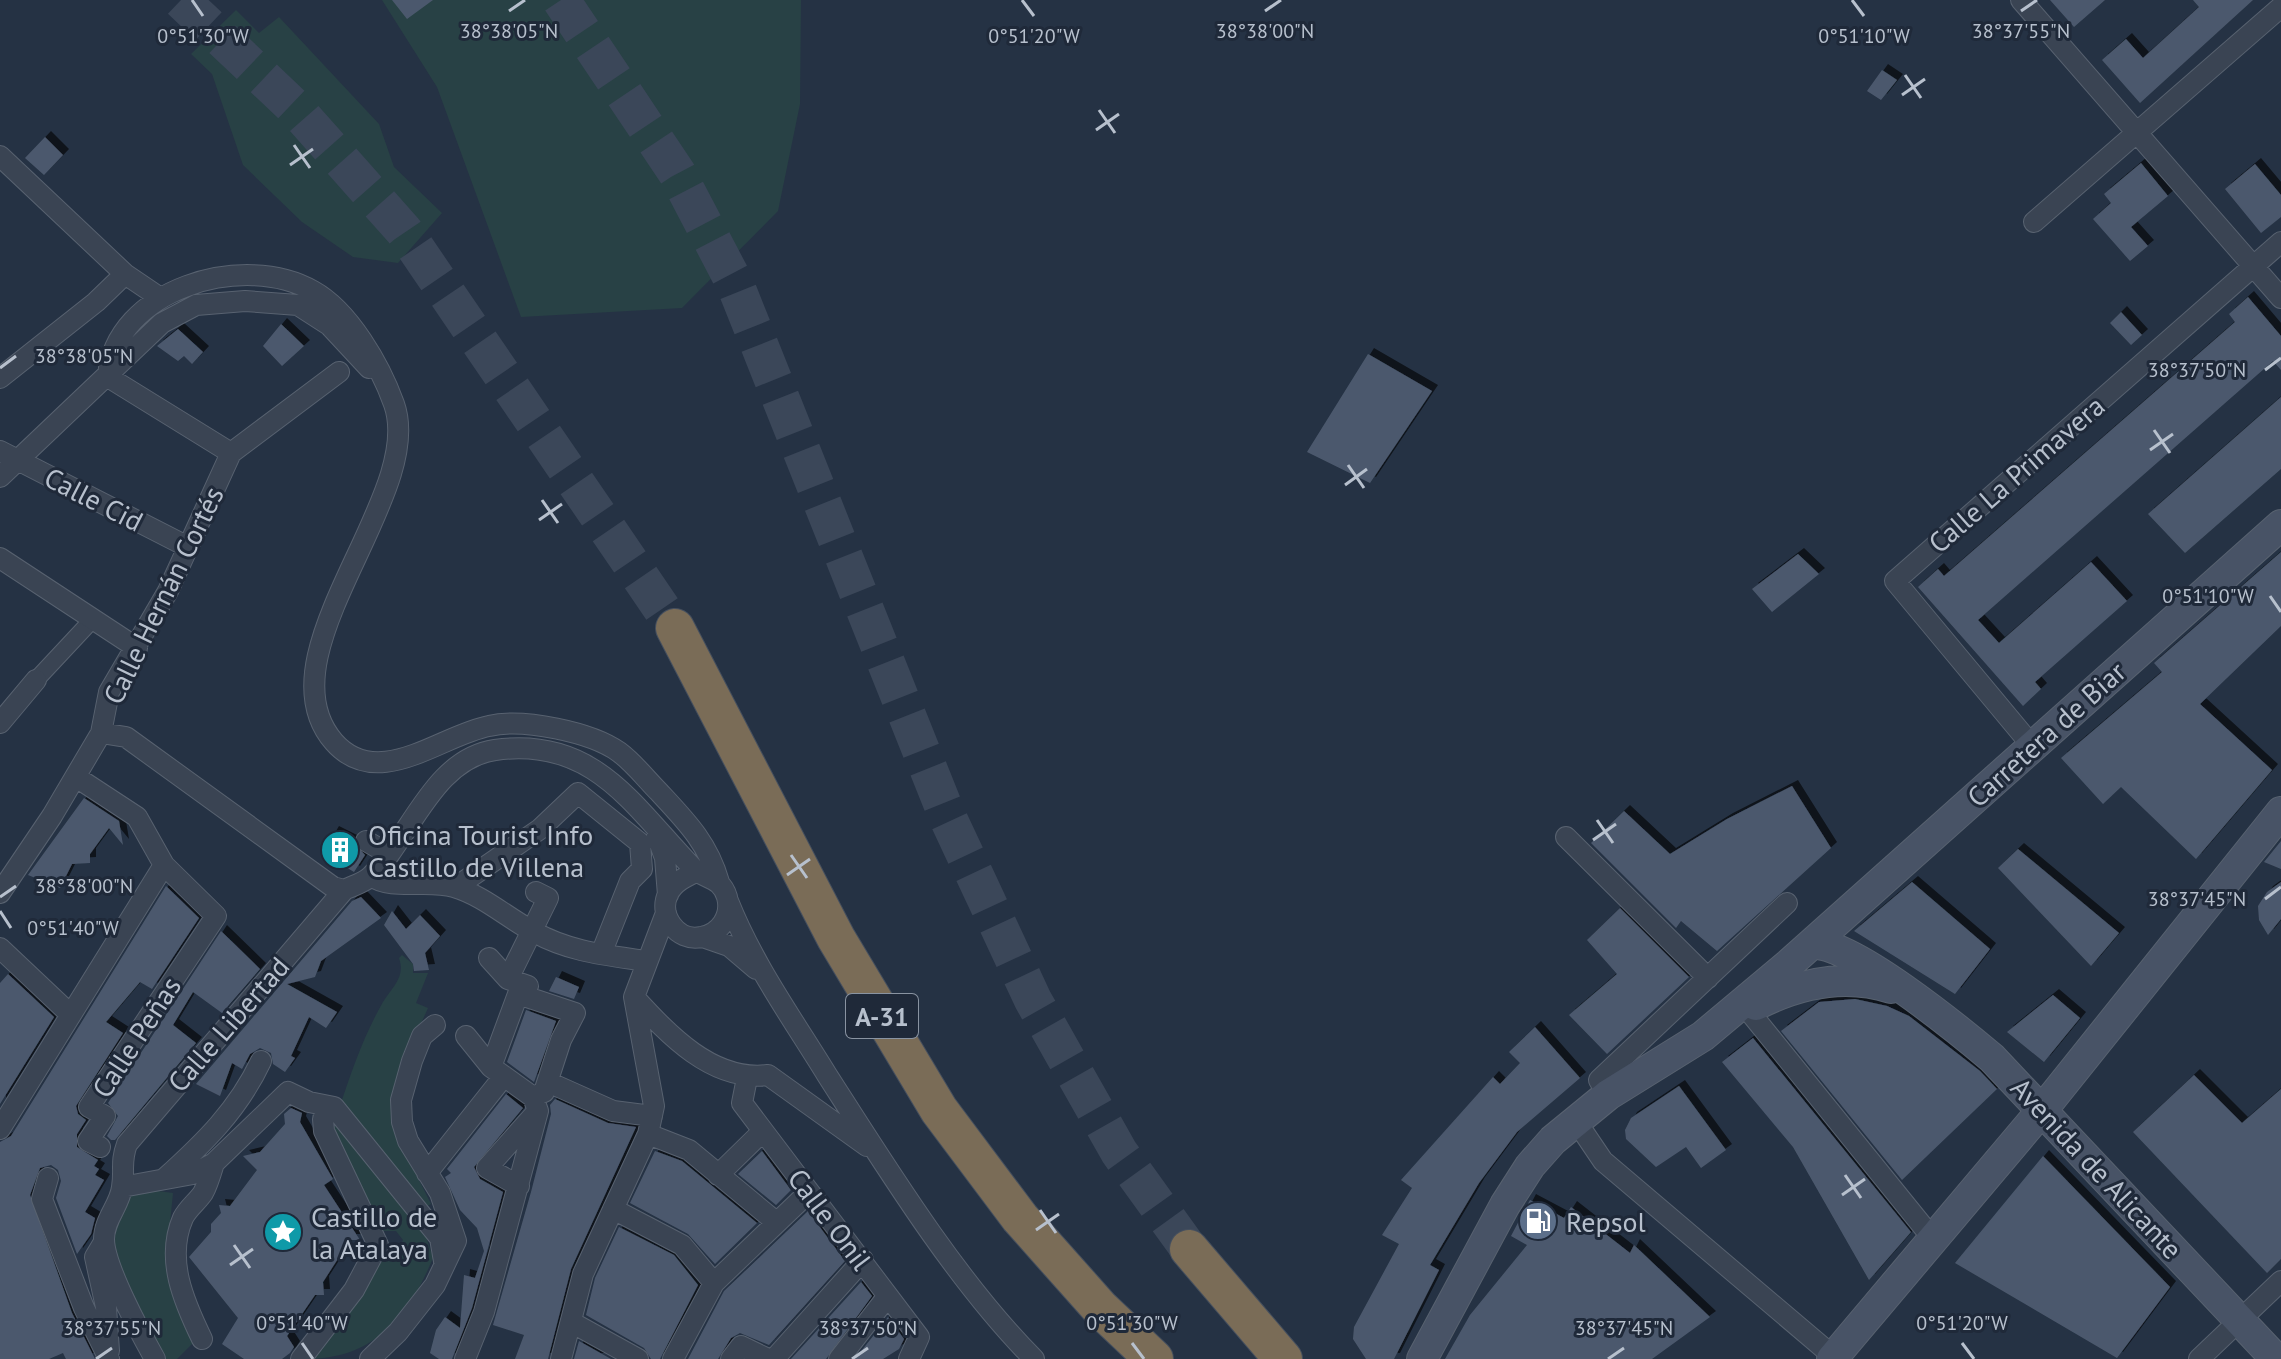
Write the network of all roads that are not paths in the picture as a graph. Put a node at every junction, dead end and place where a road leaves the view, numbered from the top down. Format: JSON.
{"nodes":[{"id":1,"x":2021,"y":0,"type":"edge"},
{"id":2,"x":2281,"y":7,"type":"edge"},
{"id":3,"x":2136,"y":133,"type":"junction"},
{"id":4,"x":0,"y":156,"type":"edge"},
{"id":5,"x":2034,"y":222,"type":"dead end"},
{"id":6,"x":2281,"y":242,"type":"edge"},
{"id":7,"x":2253,"y":267,"type":"junction"},
{"id":8,"x":125,"y":274,"type":"junction"},
{"id":9,"x":159,"y":297,"type":"junction"},
{"id":10,"x":2281,"y":298,"type":"edge"},
{"id":11,"x":339,"y":372,"type":"dead end"},
{"id":12,"x":108,"y":377,"type":"junction"},
{"id":13,"x":0,"y":378,"type":"edge"},
{"id":14,"x":384,"y":383,"type":"junction"},
{"id":15,"x":231,"y":453,"type":"junction"},
{"id":16,"x":9,"y":456,"type":"edge"},
{"id":17,"x":0,"y":477,"type":"edge"},
{"id":18,"x":2281,"y":525,"type":"edge"},
{"id":19,"x":188,"y":547,"type":"junction"},
{"id":20,"x":0,"y":558,"type":"edge"},
{"id":21,"x":93,"y":619,"type":"junction"},
{"id":22,"x":675,"y":628,"type":"tunnel mouth"},
{"id":23,"x":137,"y":648,"type":"junction"},
{"id":24,"x":36,"y":680,"type":"joint"},
{"id":25,"x":0,"y":723,"type":"edge"},
{"id":26,"x":101,"y":733,"type":"junction"},
{"id":27,"x":2033,"y":747,"type":"junction"},
{"id":28,"x":76,"y":777,"type":"junction"},
{"id":29,"x":674,"y":808,"type":"junction"},
{"id":30,"x":2281,"y":812,"type":"edge"},
{"id":31,"x":654,"y":828,"type":"junction"},
{"id":32,"x":1566,"y":837,"type":"dead end"},
{"id":33,"x":366,"y":841,"type":"dead end"},
{"id":34,"x":387,"y":853,"type":"junction"},
{"id":35,"x":164,"y":865,"type":"junction"},
{"id":36,"x":698,"y":872,"type":"junction"},
{"id":37,"x":371,"y":876,"type":"junction"},
{"id":38,"x":456,"y":887,"type":"junction"},
{"id":39,"x":338,"y":888,"type":"junction"},
{"id":40,"x":723,"y":890,"type":"junction"},
{"id":41,"x":536,"y":892,"type":"dead end"},
{"id":42,"x":0,"y":893,"type":"edge"},
{"id":43,"x":1787,"y":903,"type":"dead end"},
{"id":44,"x":667,"y":904,"type":"junction"},
{"id":45,"x":1844,"y":914,"type":"junction"},
{"id":46,"x":532,"y":931,"type":"junction"},
{"id":47,"x":692,"y":936,"type":"junction"},
{"id":48,"x":1813,"y":944,"type":"junction"},
{"id":49,"x":0,"y":948,"type":"edge"},
{"id":50,"x":601,"y":954,"type":"junction"},
{"id":51,"x":489,"y":958,"type":"dead end"},
{"id":52,"x":646,"y":961,"type":"junction"},
{"id":53,"x":1845,"y":967,"type":"junction"},
{"id":54,"x":764,"y":975,"type":"junction"},
{"id":55,"x":1708,"y":978,"type":"junction"},
{"id":56,"x":513,"y":986,"type":"junction"},
{"id":57,"x":634,"y":997,"type":"junction"},
{"id":58,"x":1748,"y":1010,"type":"junction"},
{"id":59,"x":71,"y":1015,"type":"junction"},
{"id":60,"x":435,"y":1025,"type":"dead end"},
{"id":61,"x":466,"y":1036,"type":"dead end"},
{"id":62,"x":1703,"y":1036,"type":"junction"},
{"id":63,"x":261,"y":1061,"type":"dead end"},
{"id":64,"x":498,"y":1072,"type":"junction"},
{"id":65,"x":747,"y":1078,"type":"junction"},
{"id":66,"x":548,"y":1082,"type":"junction"},
{"id":67,"x":1608,"y":1095,"type":"junction"},
{"id":68,"x":536,"y":1104,"type":"junction"},
{"id":69,"x":334,"y":1107,"type":"junction"},
{"id":70,"x":2043,"y":1109,"type":"junction"},
{"id":71,"x":1576,"y":1121,"type":"junction"},
{"id":72,"x":650,"y":1125,"type":"junction"},
{"id":73,"x":0,"y":1129,"type":"edge"},
{"id":74,"x":763,"y":1131,"type":"junction"},
{"id":75,"x":100,"y":1147,"type":"dead end"},
{"id":76,"x":877,"y":1154,"type":"junction"},
{"id":77,"x":214,"y":1163,"type":"junction"},
{"id":78,"x":427,"y":1173,"type":"junction"},
{"id":79,"x":718,"y":1175,"type":"junction"},
{"id":80,"x":48,"y":1178,"type":"dead end"},
{"id":81,"x":164,"y":1179,"type":"junction"},
{"id":82,"x":519,"y":1186,"type":"junction"},
{"id":83,"x":122,"y":1187,"type":"junction"},
{"id":84,"x":809,"y":1192,"type":"junction"},
{"id":85,"x":613,"y":1209,"type":"junction"},
{"id":86,"x":776,"y":1222,"type":"junction"},
{"id":87,"x":1935,"y":1236,"type":"junction"},
{"id":88,"x":104,"y":1242,"type":"junction"},
{"id":89,"x":1189,"y":1249,"type":"tunnel mouth"},
{"id":90,"x":863,"y":1260,"type":"junction"},
{"id":91,"x":444,"y":1261,"type":"junction"},
{"id":92,"x":2281,"y":1281,"type":"edge"},
{"id":93,"x":714,"y":1283,"type":"junction"},
{"id":94,"x":887,"y":1297,"type":"junction"},
{"id":95,"x":2240,"y":1320,"type":"junction"},
{"id":96,"x":571,"y":1322,"type":"junction"},
{"id":97,"x":202,"y":1339,"type":"dead end"},
{"id":98,"x":376,"y":1354,"type":"edge"},
{"id":99,"x":1833,"y":1358,"type":"edge"},
{"id":100,"x":109,"y":1359,"type":"edge"},
{"id":101,"x":155,"y":1359,"type":"edge"},
{"id":102,"x":301,"y":1359,"type":"edge"},
{"id":103,"x":353,"y":1359,"type":"edge"},
{"id":104,"x":465,"y":1359,"type":"edge"},
{"id":105,"x":561,"y":1359,"type":"edge"},
{"id":106,"x":638,"y":1359,"type":"edge"},
{"id":107,"x":673,"y":1359,"type":"edge"},
{"id":108,"x":731,"y":1359,"type":"edge"},
{"id":109,"x":771,"y":1359,"type":"edge"},
{"id":110,"x":839,"y":1359,"type":"edge"},
{"id":111,"x":909,"y":1359,"type":"edge"},
{"id":112,"x":1034,"y":1359,"type":"edge"},
{"id":113,"x":1154,"y":1359,"type":"edge"},
{"id":114,"x":1283,"y":1359,"type":"edge"},
{"id":115,"x":1422,"y":1359,"type":"edge"},
{"id":116,"x":2199,"y":1359,"type":"edge"},
{"id":117,"x":2276,"y":1359,"type":"edge"}],
"edges":[{"from":1,"to":3,"type":"street"},
{"from":2,"to":3,"type":"street"},
{"from":3,"to":5,"type":"street"},
{"from":3,"to":7,"type":"street"},
{"from":4,"to":8,"type":"street"},
{"from":6,"to":7,"type":"street","name":"Calle La Primavera"},
{"from":7,"to":10,"type":"street"},
{"from":7,"to":27,"type":"street","name":"Calle La Primavera"},
{"from":8,"to":9,"type":"street"},
{"from":8,"to":13,"type":"street"},
{"from":9,"to":12,"type":"street"},
{"from":9,"to":14,"type":"street"},
{"from":11,"to":15,"type":"street","name":"Calle Hernán Cortés"},
{"from":12,"to":14,"type":"street"},
{"from":12,"to":15,"type":"street"},
{"from":12,"to":16,"type":"street"},
{"from":14,"to":29,"type":"street"},
{"from":15,"to":19,"type":"street","name":"Calle Hernán Cortés"},
{"from":16,"to":17,"type":"street"},
{"from":16,"to":19,"type":"street","name":"Calle Cid"},
{"from":18,"to":27,"type":"main road","name":"Carretera de Biar"},
{"from":19,"to":23,"type":"street","name":"Calle Hernán Cortés"},
{"from":20,"to":21,"type":"street"},
{"from":21,"to":23,"type":"street"},
{"from":21,"to":24,"type":"street"},
{"from":22,"to":113,"type":"highway","number":"A-31"},
{"from":23,"to":26,"type":"street","name":"Calle Hernán Cortés"},
{"from":24,"to":25,"type":"street"},
{"from":26,"to":28,"type":"street","name":"Calle Hernán Cortés"},
{"from":26,"to":39,"type":"street"},
{"from":27,"to":45,"type":"main road","name":"Carretera de Biar"},
{"from":28,"to":35,"type":"street"},
{"from":28,"to":42,"type":"street","name":"Calle Hernán Cortés"},
{"from":29,"to":36,"type":"street"},
{"from":29,"to":40,"type":"street"},
{"from":30,"to":70,"type":"main road"},
{"from":31,"to":34,"type":"street"},
{"from":31,"to":36,"type":"street"},
{"from":31,"to":44,"type":"street"},
{"from":32,"to":55,"type":"street"},
{"from":33,"to":34,"type":"street"},
{"from":34,"to":37,"type":"street"},
{"from":35,"to":59,"type":"street"},
{"from":35,"to":75,"type":"street","name":"Calle Peñas"},
{"from":36,"to":40,"type":"street"},
{"from":36,"to":44,"type":"street"},
{"from":37,"to":38,"type":"street"},
{"from":37,"to":39,"type":"street"},
{"from":38,"to":46,"type":"street"},
{"from":38,"to":50,"type":"street"},
{"from":39,"to":83,"type":"street","name":"Calle Libertad"},
{"from":40,"to":47,"type":"street"},
{"from":40,"to":54,"type":"street"},
{"from":41,"to":46,"type":"street"},
{"from":43,"to":55,"type":"street"},
{"from":44,"to":47,"type":"street"},
{"from":44,"to":52,"type":"street"},
{"from":45,"to":48,"type":"main road","name":"Carretera de Biar"},
{"from":45,"to":53,"type":"main road"},
{"from":46,"to":50,"type":"street"},
{"from":46,"to":56,"type":"street"},
{"from":47,"to":52,"type":"street"},
{"from":47,"to":54,"type":"street"},
{"from":48,"to":53,"type":"main road"},
{"from":48,"to":62,"type":"main road","name":"Avenida de Alicante"},
{"from":49,"to":59,"type":"street"},
{"from":50,"to":52,"type":"street"},
{"from":51,"to":56,"type":"street"},
{"from":52,"to":57,"type":"street"},
{"from":53,"to":58,"type":"main road","name":"Avenida de Alicante"},
{"from":53,"to":70,"type":"main road","name":"Avenida de Alicante"},
{"from":54,"to":76,"type":"street"},
{"from":55,"to":67,"type":"street"},
{"from":56,"to":64,"type":"street"},
{"from":56,"to":66,"type":"street"},
{"from":57,"to":65,"type":"street"},
{"from":57,"to":72,"type":"street"},
{"from":58,"to":62,"type":"main road","name":"Avenida de Alicante"},
{"from":58,"to":87,"type":"street"},
{"from":59,"to":73,"type":"street"},
{"from":60,"to":78,"type":"street"},
{"from":61,"to":64,"type":"street"},
{"from":62,"to":67,"type":"main road","name":"Avenida de Alicante"},
{"from":63,"to":81,"type":"street"},
{"from":64,"to":68,"type":"street"},
{"from":64,"to":78,"type":"street"},
{"from":65,"to":74,"type":"street","name":"Calle Onil"},
{"from":65,"to":76,"type":"street"},
{"from":66,"to":68,"type":"street"},
{"from":66,"to":72,"type":"street"},
{"from":67,"to":71,"type":"main road","name":"Avenida de Alicante"},
{"from":68,"to":82,"type":"street"},
{"from":68,"to":82,"type":"street"},
{"from":69,"to":77,"type":"street"},
{"from":69,"to":91,"type":"street"},
{"from":69,"to":102,"type":"street"},
{"from":70,"to":87,"type":"main road"},
{"from":70,"to":95,"type":"main road","name":"Avenida de Alicante"},
{"from":71,"to":99,"type":"street"},
{"from":71,"to":115,"type":"main road","name":"Avenida de Alicante"},
{"from":72,"to":79,"type":"street"},
{"from":72,"to":85,"type":"street"},
{"from":74,"to":79,"type":"street"},
{"from":74,"to":84,"type":"street","name":"Calle Onil"},
{"from":76,"to":112,"type":"street"},
{"from":77,"to":81,"type":"street"},
{"from":77,"to":97,"type":"street"},
{"from":78,"to":91,"type":"street"},
{"from":79,"to":86,"type":"street"},
{"from":80,"to":100,"type":"street"},
{"from":81,"to":83,"type":"street"},
{"from":82,"to":104,"type":"street"},
{"from":83,"to":88,"type":"street"},
{"from":84,"to":86,"type":"street"},
{"from":84,"to":90,"type":"street","name":"Calle Onil"},
{"from":85,"to":93,"type":"street"},
{"from":85,"to":96,"type":"street"},
{"from":86,"to":93,"type":"street"},
{"from":87,"to":99,"type":"main road"},
{"from":88,"to":100,"type":"street"},
{"from":88,"to":101,"type":"street"},
{"from":89,"to":114,"type":"highway"},
{"from":90,"to":94,"type":"street","name":"Calle Onil"},
{"from":90,"to":109,"type":"street"},
{"from":91,"to":98,"type":"street"},
{"from":92,"to":95,"type":"street"},
{"from":93,"to":107,"type":"street"},
{"from":94,"to":110,"type":"street"},
{"from":94,"to":111,"type":"street","name":"Calle Onil"},
{"from":95,"to":116,"type":"street"},
{"from":95,"to":117,"type":"main road","name":"Avenida de Alicante"},
{"from":96,"to":105,"type":"street"},
{"from":96,"to":106,"type":"street"},
{"from":98,"to":103,"type":"street"},
{"from":108,"to":109,"type":"street"}]}
